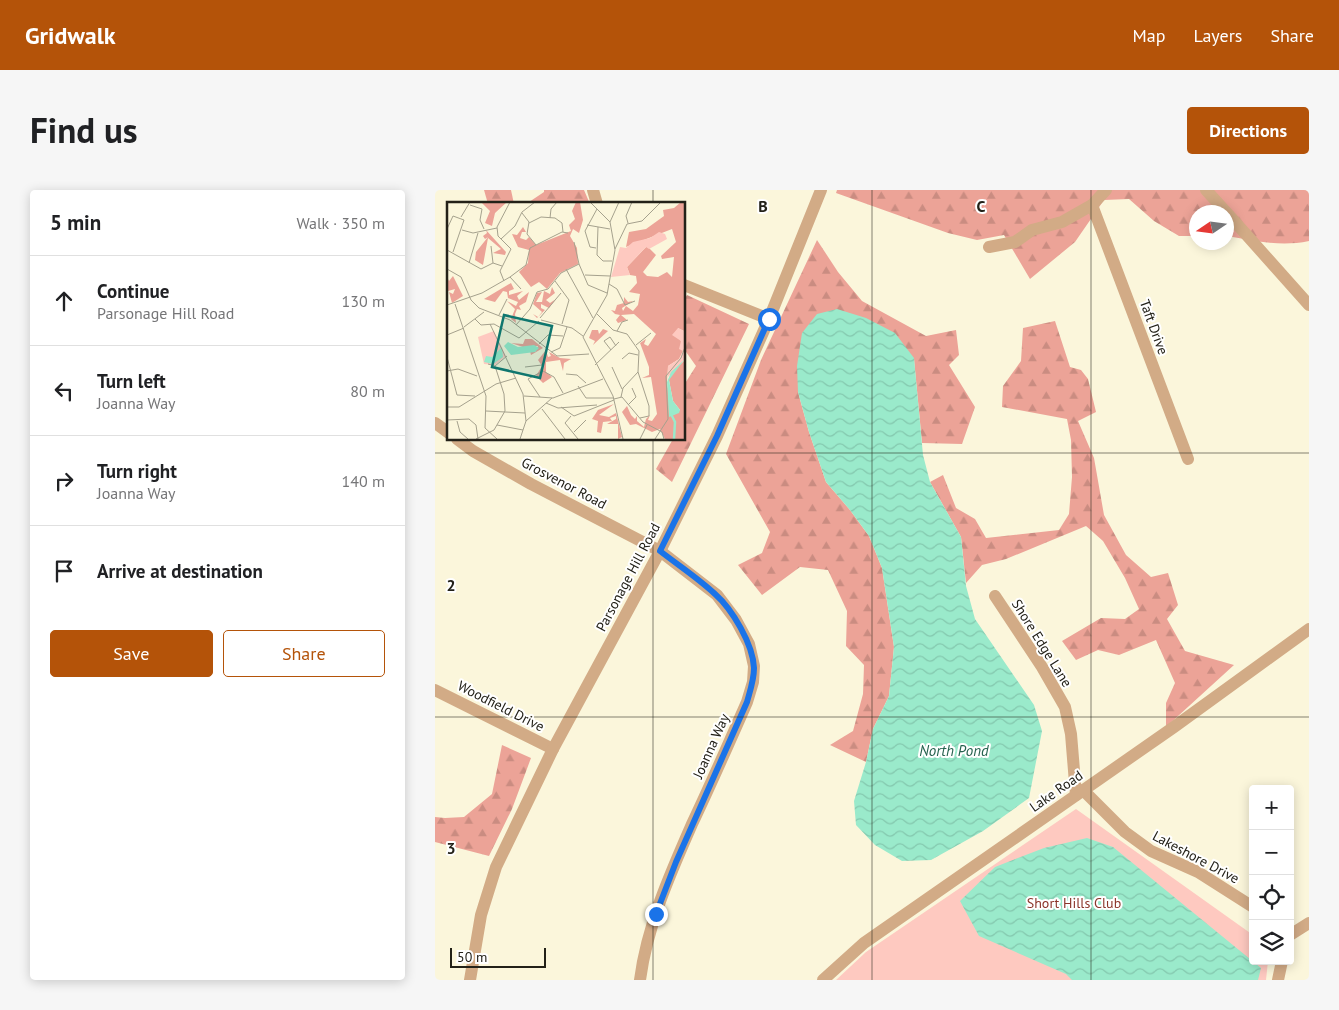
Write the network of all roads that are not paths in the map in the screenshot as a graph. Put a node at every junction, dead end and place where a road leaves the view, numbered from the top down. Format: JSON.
{"nodes":[{"id":1,"x":821,"y":190,"type":"edge"},
{"id":2,"x":1106,"y":190,"type":"edge"},
{"id":3,"x":1206,"y":190,"type":"edge"},
{"id":4,"x":1092,"y":204,"type":"junction"},
{"id":5,"x":1219,"y":205,"type":"edge"},
{"id":6,"x":1234,"y":222,"type":"edge"},
{"id":7,"x":989,"y":247,"type":"dead end"},
{"id":8,"x":685,"y":285,"type":"edge"},
{"id":9,"x":1309,"y":305,"type":"edge"},
{"id":10,"x":769,"y":319,"type":"junction"},
{"id":11,"x":435,"y":423,"type":"edge"},
{"id":12,"x":447,"y":432,"type":"edge"},
{"id":13,"x":458,"y":440,"type":"edge"},
{"id":14,"x":1188,"y":459,"type":"dead end"},
{"id":15,"x":660,"y":551,"type":"junction"},
{"id":16,"x":995,"y":596,"type":"dead end"},
{"id":17,"x":1309,"y":629,"type":"edge"},
{"id":18,"x":435,"y":690,"type":"edge"},
{"id":19,"x":553,"y":749,"type":"junction"},
{"id":20,"x":1079,"y":793,"type":"junction"},
{"id":21,"x":1249,"y":904,"type":"edge"},
{"id":22,"x":1309,"y":923,"type":"edge"},
{"id":23,"x":1294,"y":932,"type":"edge"},
{"id":24,"x":1281,"y":965,"type":"edge"},
{"id":25,"x":470,"y":980,"type":"edge"},
{"id":26,"x":640,"y":980,"type":"edge"},
{"id":27,"x":823,"y":980,"type":"edge"},
{"id":28,"x":1278,"y":980,"type":"edge"}],
"edges":[{"from":1,"to":10,"type":"street","name":"Parsonage Hill Road"},
{"from":2,"to":4,"type":"street"},
{"from":3,"to":5,"type":"street"},
{"from":4,"to":7,"type":"street"},
{"from":4,"to":14,"type":"street","name":"Taft Drive"},
{"from":6,"to":9,"type":"street"},
{"from":8,"to":10,"type":"street"},
{"from":10,"to":15,"type":"street","name":"Parsonage Hill Road"},
{"from":11,"to":12,"type":"street"},
{"from":13,"to":15,"type":"street","name":"Grosvenor Road"},
{"from":15,"to":19,"type":"street","name":"Parsonage Hill Road"},
{"from":15,"to":26,"type":"street","name":"Joanna Way"},
{"from":16,"to":20,"type":"street","name":"Shore Edge Lane"},
{"from":17,"to":20,"type":"street","name":"Lake Road"},
{"from":18,"to":19,"type":"street","name":"Woodfield Drive"},
{"from":19,"to":25,"type":"street","name":"Parsonage Hill Road"},
{"from":20,"to":21,"type":"street","name":"Lakeshore Drive"},
{"from":20,"to":27,"type":"street","name":"Lake Road"},
{"from":22,"to":23,"type":"street"},
{"from":24,"to":28,"type":"street"}]}
